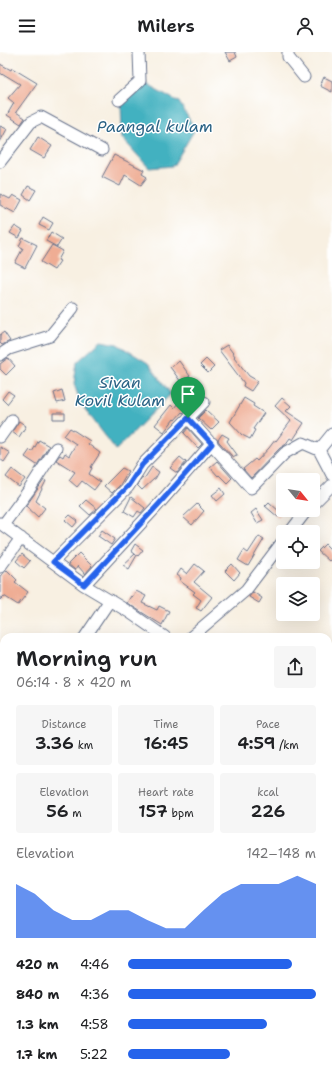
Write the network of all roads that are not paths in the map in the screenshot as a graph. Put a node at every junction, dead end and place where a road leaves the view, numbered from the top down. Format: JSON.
{"nodes":[{"id":1,"x":139,"y":52,"type":"edge"},
{"id":2,"x":288,"y":52,"type":"edge"},
{"id":3,"x":304,"y":77,"type":"dead end"},
{"id":4,"x":119,"y":100,"type":"dead end"},
{"id":5,"x":102,"y":150,"type":"dead end"},
{"id":6,"x":0,"y":162,"type":"edge"},
{"id":7,"x":73,"y":308,"type":"dead end"},
{"id":8,"x":0,"y":354,"type":"edge"},
{"id":9,"x":204,"y":402,"type":"dead end"},
{"id":10,"x":188,"y":418,"type":"junction"},
{"id":11,"x":12,"y":420,"type":"dead end"},
{"id":12,"x":332,"y":434,"type":"edge"},
{"id":13,"x":0,"y":438,"type":"edge"},
{"id":14,"x":212,"y":444,"type":"junction"},
{"id":15,"x":56,"y":448,"type":"dead end"},
{"id":16,"x":319,"y":450,"type":"junction"},
{"id":17,"x":332,"y":476,"type":"edge"},
{"id":18,"x":332,"y":485,"type":"edge"},
{"id":19,"x":320,"y":497,"type":"edge"},
{"id":20,"x":302,"y":517,"type":"edge"},
{"id":21,"x":2,"y":524,"type":"edge"},
{"id":22,"x":295,"y":525,"type":"edge"},
{"id":23,"x":21,"y":538,"type":"junction"},
{"id":24,"x":276,"y":550,"type":"edge"},
{"id":25,"x":53,"y":562,"type":"junction"},
{"id":26,"x":0,"y":567,"type":"edge"},
{"id":27,"x":84,"y":585,"type":"junction"},
{"id":28,"x":110,"y":600,"type":"junction"},
{"id":29,"x":88,"y":633,"type":"edge"},
{"id":30,"x":159,"y":633,"type":"edge"},
{"id":31,"x":196,"y":633,"type":"edge"}],
"edges":[{"from":1,"to":4,"type":"street"},
{"from":2,"to":3,"type":"street"},
{"from":5,"to":6,"type":"street"},
{"from":7,"to":8,"type":"street"},
{"from":9,"to":10,"type":"street"},
{"from":10,"to":14,"type":"street"},
{"from":10,"to":25,"type":"street"},
{"from":11,"to":13,"type":"street"},
{"from":12,"to":16,"type":"street"},
{"from":14,"to":16,"type":"street"},
{"from":14,"to":27,"type":"street"},
{"from":15,"to":21,"type":"street"},
{"from":16,"to":17,"type":"street"},
{"from":18,"to":19,"type":"street"},
{"from":20,"to":22,"type":"street"},
{"from":21,"to":23,"type":"street"},
{"from":23,"to":25,"type":"street"},
{"from":23,"to":26,"type":"street"},
{"from":24,"to":31,"type":"street"},
{"from":25,"to":27,"type":"street"},
{"from":27,"to":28,"type":"street"},
{"from":28,"to":29,"type":"street"},
{"from":28,"to":30,"type":"street"}]}
